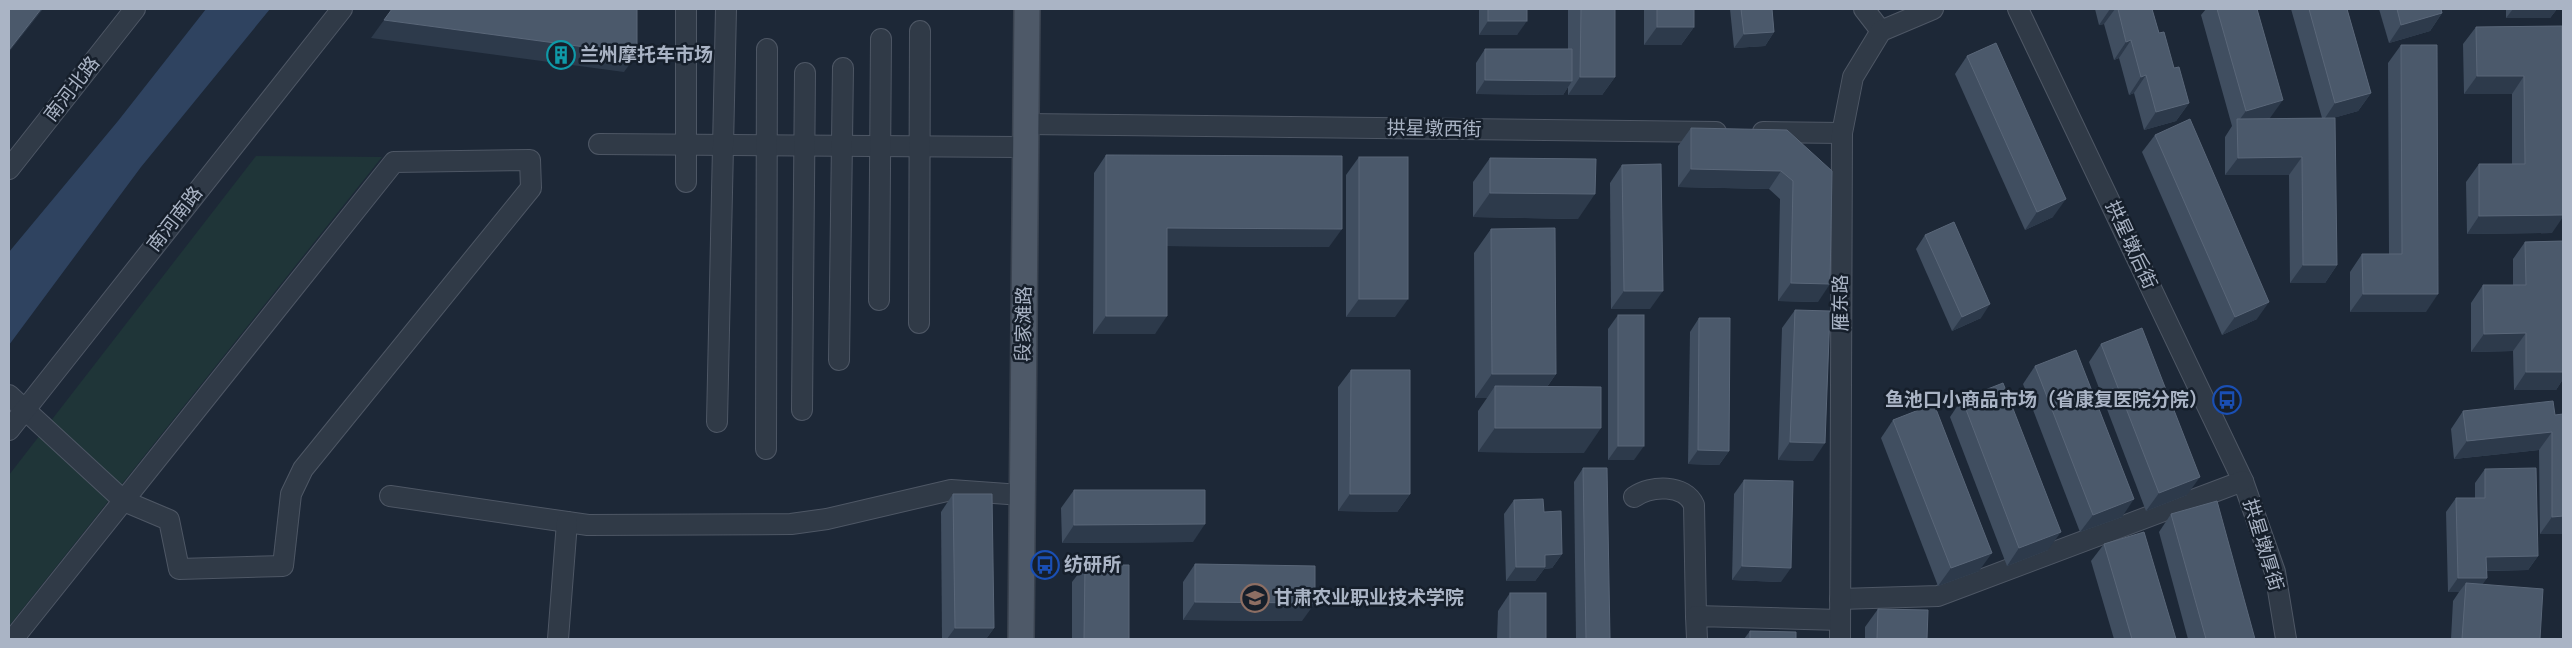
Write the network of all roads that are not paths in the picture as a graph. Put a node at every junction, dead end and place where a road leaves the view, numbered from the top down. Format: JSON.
{"nodes":[{"id":1,"x":135,"y":9,"type":"edge"},
{"id":2,"x":342,"y":9,"type":"edge"},
{"id":3,"x":686,"y":9,"type":"edge"},
{"id":4,"x":726,"y":9,"type":"edge"},
{"id":5,"x":1027,"y":9,"type":"edge"},
{"id":6,"x":1864,"y":9,"type":"edge"},
{"id":7,"x":1932,"y":9,"type":"edge"},
{"id":8,"x":2018,"y":9,"type":"edge"},
{"id":9,"x":920,"y":31,"type":"dead end"},
{"id":10,"x":1882,"y":32,"type":"junction"},
{"id":11,"x":880,"y":39,"type":"dead end"},
{"id":12,"x":767,"y":49,"type":"dead end"},
{"id":13,"x":843,"y":68,"type":"dead end"},
{"id":14,"x":805,"y":73,"type":"dead end"},
{"id":15,"x":1842,"y":133,"type":"junction"},
{"id":16,"x":1026,"y":136,"type":"junction"},
{"id":17,"x":599,"y":144,"type":"dead end"},
{"id":18,"x":686,"y":145,"type":"junction"},
{"id":19,"x":723,"y":145,"type":"junction"},
{"id":20,"x":767,"y":146,"type":"junction"},
{"id":21,"x":805,"y":146,"type":"junction"},
{"id":22,"x":842,"y":146,"type":"junction"},
{"id":23,"x":880,"y":146,"type":"junction"},
{"id":24,"x":919,"y":146,"type":"junction"},
{"id":25,"x":9,"y":169,"type":"edge"},
{"id":26,"x":686,"y":182,"type":"dead end"},
{"id":27,"x":878,"y":300,"type":"dead end"},
{"id":28,"x":919,"y":323,"type":"dead end"},
{"id":29,"x":840,"y":360,"type":"dead end"},
{"id":30,"x":9,"y":395,"type":"edge"},
{"id":31,"x":25,"y":408,"type":"junction"},
{"id":32,"x":802,"y":410,"type":"dead end"},
{"id":33,"x":717,"y":422,"type":"dead end"},
{"id":34,"x":9,"y":430,"type":"edge"},
{"id":35,"x":766,"y":449,"type":"dead end"},
{"id":36,"x":2243,"y":481,"type":"junction"},
{"id":37,"x":1022,"y":495,"type":"junction"},
{"id":38,"x":390,"y":496,"type":"dead end"},
{"id":39,"x":1634,"y":497,"type":"dead end"},
{"id":40,"x":124,"y":501,"type":"junction"},
{"id":41,"x":567,"y":522,"type":"junction"},
{"id":42,"x":1840,"y":599,"type":"junction"},
{"id":43,"x":1696,"y":616,"type":"junction"},
{"id":44,"x":1840,"y":630,"type":"edge"},
{"id":45,"x":13,"y":639,"type":"edge"},
{"id":46,"x":558,"y":639,"type":"edge"},
{"id":47,"x":1021,"y":639,"type":"edge"},
{"id":48,"x":1697,"y":639,"type":"edge"},
{"id":49,"x":2286,"y":639,"type":"edge"}],
"edges":[{"from":1,"to":25,"type":"street","name":"南河北路"},
{"from":2,"to":31,"type":"street","name":"南河南路"},
{"from":3,"to":18,"type":"street"},
{"from":4,"to":19,"type":"street"},
{"from":5,"to":16,"type":"main road","name":"段家滩路"},
{"from":6,"to":10,"type":"street"},
{"from":7,"to":10,"type":"street"},
{"from":8,"to":36,"type":"street","name":"拱星墩后街"},
{"from":9,"to":24,"type":"street"},
{"from":10,"to":15,"type":"street","name":"雁东路"},
{"from":11,"to":23,"type":"street"},
{"from":12,"to":20,"type":"street"},
{"from":13,"to":22,"type":"street"},
{"from":14,"to":21,"type":"street"},
{"from":15,"to":16,"type":"street","name":"拱星墩西街"},
{"from":15,"to":42,"type":"street","name":"雁东路"},
{"from":16,"to":24,"type":"street","name":"拱星墩西街"},
{"from":16,"to":37,"type":"main road","name":"段家滩路"},
{"from":17,"to":18,"type":"street","name":"拱星墩西街"},
{"from":18,"to":19,"type":"street","name":"拱星墩西街"},
{"from":18,"to":26,"type":"street"},
{"from":19,"to":20,"type":"street","name":"拱星墩西街"},
{"from":19,"to":33,"type":"street"},
{"from":20,"to":21,"type":"street","name":"拱星墩西街"},
{"from":20,"to":35,"type":"street"},
{"from":21,"to":22,"type":"street","name":"拱星墩西街"},
{"from":21,"to":32,"type":"street"},
{"from":22,"to":23,"type":"street","name":"拱星墩西街"},
{"from":22,"to":29,"type":"street"},
{"from":23,"to":24,"type":"street","name":"拱星墩西街"},
{"from":23,"to":27,"type":"street"},
{"from":24,"to":28,"type":"street"},
{"from":30,"to":31,"type":"street"},
{"from":31,"to":34,"type":"street","name":"南河南路"},
{"from":31,"to":40,"type":"street"},
{"from":36,"to":42,"type":"street"},
{"from":36,"to":49,"type":"street","name":"拱星墩厚街"},
{"from":37,"to":41,"type":"street"},
{"from":37,"to":47,"type":"main road","name":"段家滩路"},
{"from":38,"to":41,"type":"street"},
{"from":39,"to":43,"type":"street"},
{"from":40,"to":40,"type":"street"},
{"from":40,"to":45,"type":"street"},
{"from":41,"to":46,"type":"street"},
{"from":42,"to":44,"type":"street","name":"雁东路"},
{"from":43,"to":44,"type":"street"},
{"from":43,"to":48,"type":"street"}]}
